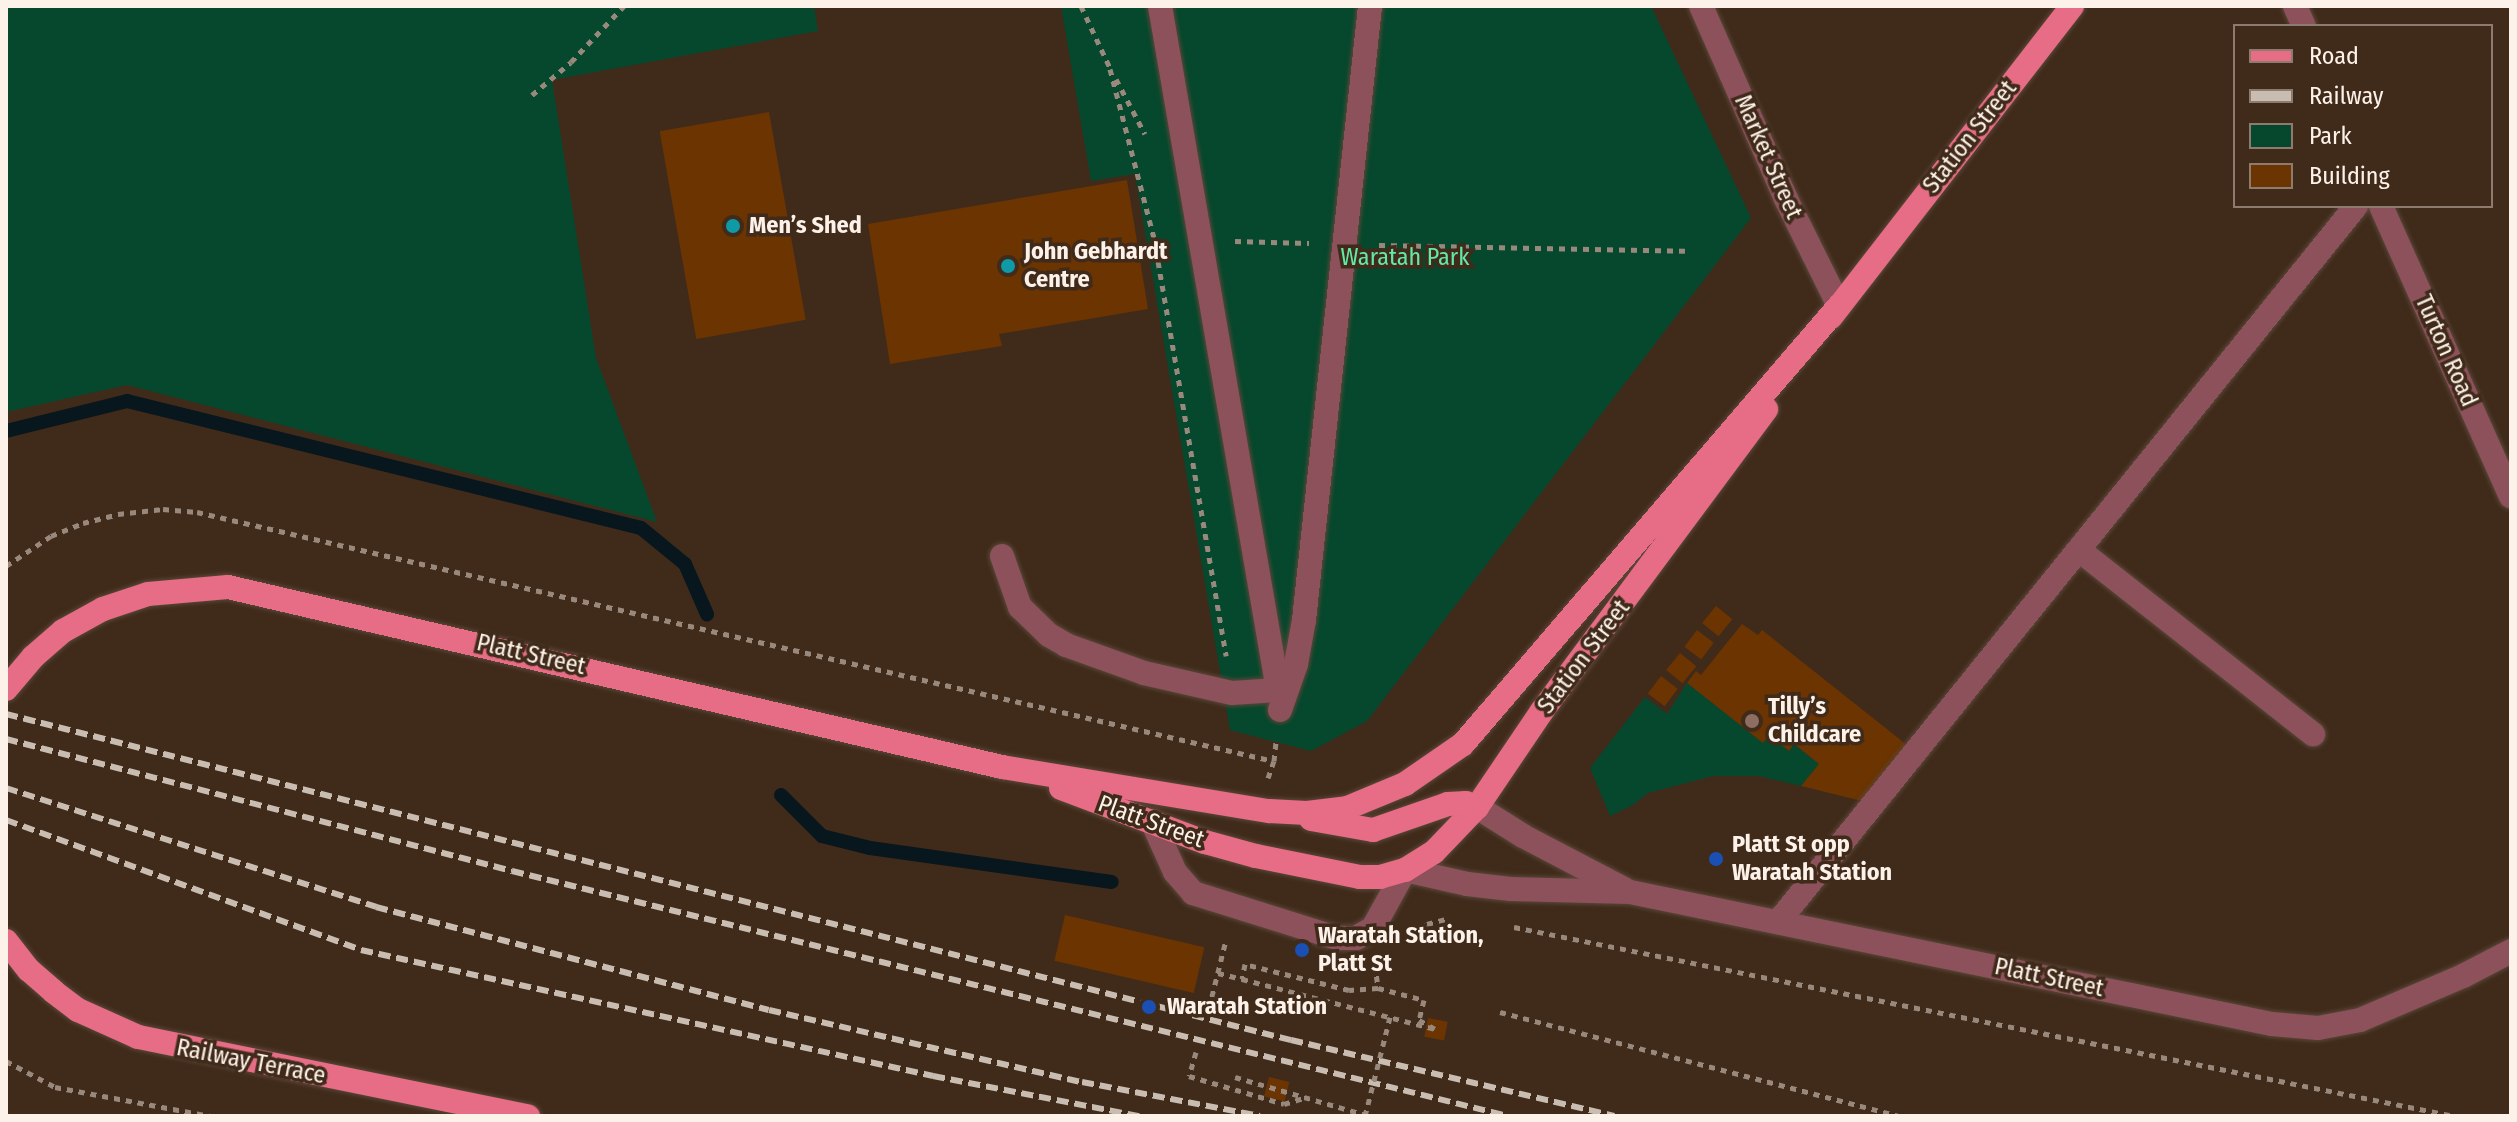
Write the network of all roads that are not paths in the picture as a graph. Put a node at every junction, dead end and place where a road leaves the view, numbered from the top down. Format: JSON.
{"nodes":[{"id":1,"x":1160,"y":6,"type":"edge"},
{"id":2,"x":1370,"y":6,"type":"edge"},
{"id":3,"x":1701,"y":6,"type":"edge"},
{"id":4,"x":2072,"y":6,"type":"edge"},
{"id":5,"x":2354,"y":208,"type":"edge"},
{"id":6,"x":2382,"y":208,"type":"edge"},
{"id":7,"x":1839,"y":306,"type":"junction"},
{"id":8,"x":2511,"y":496,"type":"edge"},
{"id":9,"x":2079,"y":550,"type":"junction"},
{"id":10,"x":1002,"y":556,"type":"dead end"},
{"id":11,"x":6,"y":689,"type":"edge"},
{"id":12,"x":1280,"y":710,"type":"dead end"},
{"id":13,"x":2313,"y":734,"type":"dead end"},
{"id":14,"x":1002,"y":767,"type":"junction"},
{"id":15,"x":1477,"y":807,"type":"junction"},
{"id":16,"x":1267,"y":810,"type":"junction"},
{"id":17,"x":1152,"y":821,"type":"junction"},
{"id":18,"x":1256,"y":856,"type":"joint"},
{"id":19,"x":1405,"y":870,"type":"junction"},
{"id":20,"x":1630,"y":892,"type":"junction"},
{"id":21,"x":1778,"y":922,"type":"junction"},
{"id":22,"x":6,"y":941,"type":"edge"},
{"id":23,"x":2511,"y":951,"type":"edge"},
{"id":24,"x":2511,"y":965,"type":"edge"},
{"id":25,"x":2463,"y":976,"type":"junction"},
{"id":26,"x":528,"y":1116,"type":"edge"}],
"edges":[{"from":1,"to":10,"type":"street"},
{"from":2,"to":12,"type":"street"},
{"from":3,"to":7,"type":"street","name":"Market Street"},
{"from":4,"to":7,"type":"main road","name":"Station Street"},
{"from":5,"to":9,"type":"street"},
{"from":6,"to":8,"type":"street","name":"Turton Road"},
{"from":7,"to":15,"type":"main road","name":"Station Street"},
{"from":7,"to":16,"type":"main road","name":"Station Street"},
{"from":9,"to":13,"type":"street"},
{"from":9,"to":21,"type":"street"},
{"from":11,"to":14,"type":"main road","name":"Platt Street"},
{"from":14,"to":16,"type":"main road","name":"Platt Street"},
{"from":14,"to":17,"type":"main road","name":"Platt Street"},
{"from":15,"to":16,"type":"main road"},
{"from":15,"to":19,"type":"main road","name":"Station Street"},
{"from":15,"to":20,"type":"street","name":"Platt Street"},
{"from":17,"to":18,"type":"main road","name":"Platt Street"},
{"from":17,"to":19,"type":"street"},
{"from":18,"to":19,"type":"main road","name":"Station Street"},
{"from":19,"to":20,"type":"street","name":"Platt Street"},
{"from":20,"to":21,"type":"street","name":"Platt Street"},
{"from":21,"to":25,"type":"street","name":"Platt Street"},
{"from":22,"to":26,"type":"main road","name":"Railway Terrace"},
{"from":23,"to":25,"type":"street","name":"Platt Street"},
{"from":24,"to":25,"type":"street","name":"Platt Street"}]}
